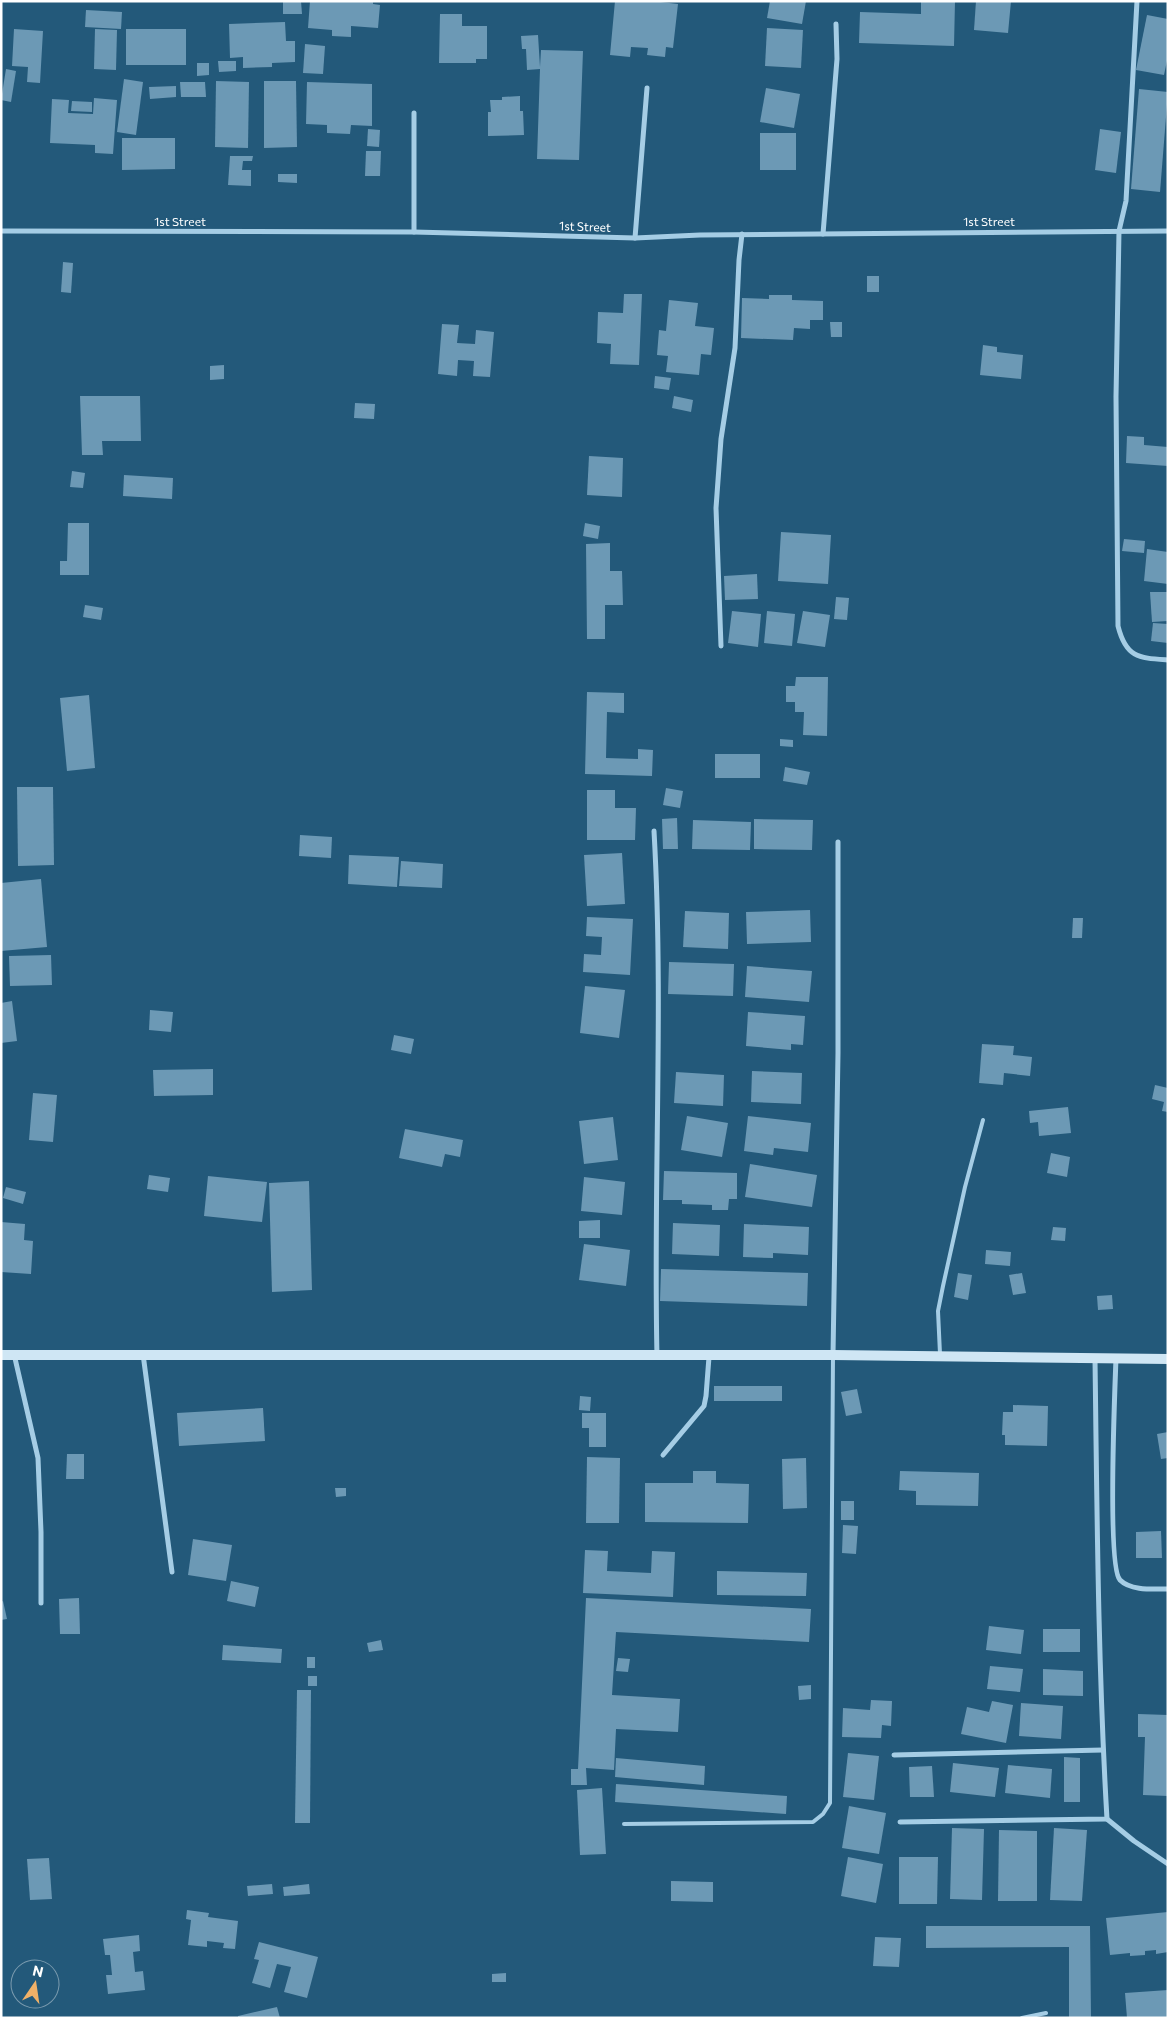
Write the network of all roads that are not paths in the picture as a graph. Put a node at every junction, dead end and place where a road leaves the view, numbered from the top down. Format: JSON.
{"nodes":[{"id":1,"x":1138,"y":1,"type":"edge"},
{"id":2,"x":836,"y":24,"type":"dead end"},
{"id":3,"x":647,"y":88,"type":"dead end"},
{"id":4,"x":414,"y":113,"type":"dead end"},
{"id":5,"x":1,"y":231,"type":"edge"},
{"id":6,"x":1120,"y":231,"type":"junction"},
{"id":7,"x":1168,"y":231,"type":"edge"},
{"id":8,"x":414,"y":232,"type":"junction"},
{"id":9,"x":742,"y":234,"type":"junction"},
{"id":10,"x":823,"y":234,"type":"junction"},
{"id":11,"x":635,"y":238,"type":"junction"},
{"id":12,"x":721,"y":646,"type":"dead end"},
{"id":13,"x":1168,"y":660,"type":"edge"},
{"id":14,"x":654,"y":831,"type":"dead end"},
{"id":15,"x":838,"y":842,"type":"dead end"},
{"id":16,"x":983,"y":1120,"type":"dead end"},
{"id":17,"x":1,"y":1354,"type":"edge"},
{"id":18,"x":14,"y":1354,"type":"junction"},
{"id":19,"x":143,"y":1354,"type":"junction"},
{"id":20,"x":834,"y":1355,"type":"junction"},
{"id":21,"x":657,"y":1356,"type":"junction"},
{"id":22,"x":709,"y":1357,"type":"junction"},
{"id":23,"x":940,"y":1357,"type":"junction"},
{"id":24,"x":1095,"y":1358,"type":"junction"},
{"id":25,"x":1116,"y":1358,"type":"junction"},
{"id":26,"x":1168,"y":1359,"type":"edge"},
{"id":27,"x":663,"y":1455,"type":"dead end"},
{"id":28,"x":172,"y":1572,"type":"dead end"},
{"id":29,"x":1168,"y":1589,"type":"edge"},
{"id":30,"x":41,"y":1603,"type":"dead end"},
{"id":31,"x":1103,"y":1750,"type":"junction"},
{"id":32,"x":894,"y":1755,"type":"dead end"},
{"id":33,"x":1107,"y":1819,"type":"junction"},
{"id":34,"x":900,"y":1822,"type":"dead end"},
{"id":35,"x":624,"y":1824,"type":"dead end"},
{"id":36,"x":1168,"y":1864,"type":"edge"},
{"id":37,"x":1046,"y":2013,"type":"dead end"},
{"id":38,"x":1022,"y":2018,"type":"edge"}],
"edges":[{"from":1,"to":6,"type":"street"},
{"from":2,"to":10,"type":"street"},
{"from":3,"to":11,"type":"street"},
{"from":4,"to":8,"type":"street"},
{"from":5,"to":8,"type":"street","name":"1st Street"},
{"from":6,"to":7,"type":"street","name":"1st Street"},
{"from":6,"to":10,"type":"street","name":"1st Street"},
{"from":6,"to":13,"type":"street"},
{"from":8,"to":11,"type":"street","name":"1st Street"},
{"from":9,"to":10,"type":"street","name":"1st Street"},
{"from":9,"to":11,"type":"street","name":"1st Street"},
{"from":9,"to":12,"type":"street"},
{"from":14,"to":21,"type":"street"},
{"from":15,"to":20,"type":"street"},
{"from":16,"to":23,"type":"lane"},
{"from":17,"to":18,"type":"main road"},
{"from":18,"to":19,"type":"main road"},
{"from":18,"to":30,"type":"street"},
{"from":19,"to":21,"type":"main road"},
{"from":19,"to":28,"type":"street"},
{"from":20,"to":22,"type":"main road"},
{"from":20,"to":23,"type":"main road"},
{"from":20,"to":35,"type":"lane"},
{"from":21,"to":22,"type":"main road"},
{"from":22,"to":27,"type":"street"},
{"from":23,"to":24,"type":"main road"},
{"from":24,"to":25,"type":"main road"},
{"from":24,"to":31,"type":"street"},
{"from":25,"to":26,"type":"main road"},
{"from":25,"to":29,"type":"street"},
{"from":31,"to":32,"type":"street"},
{"from":31,"to":33,"type":"street"},
{"from":33,"to":34,"type":"street"},
{"from":33,"to":36,"type":"street"},
{"from":37,"to":38,"type":"lane"}]}
